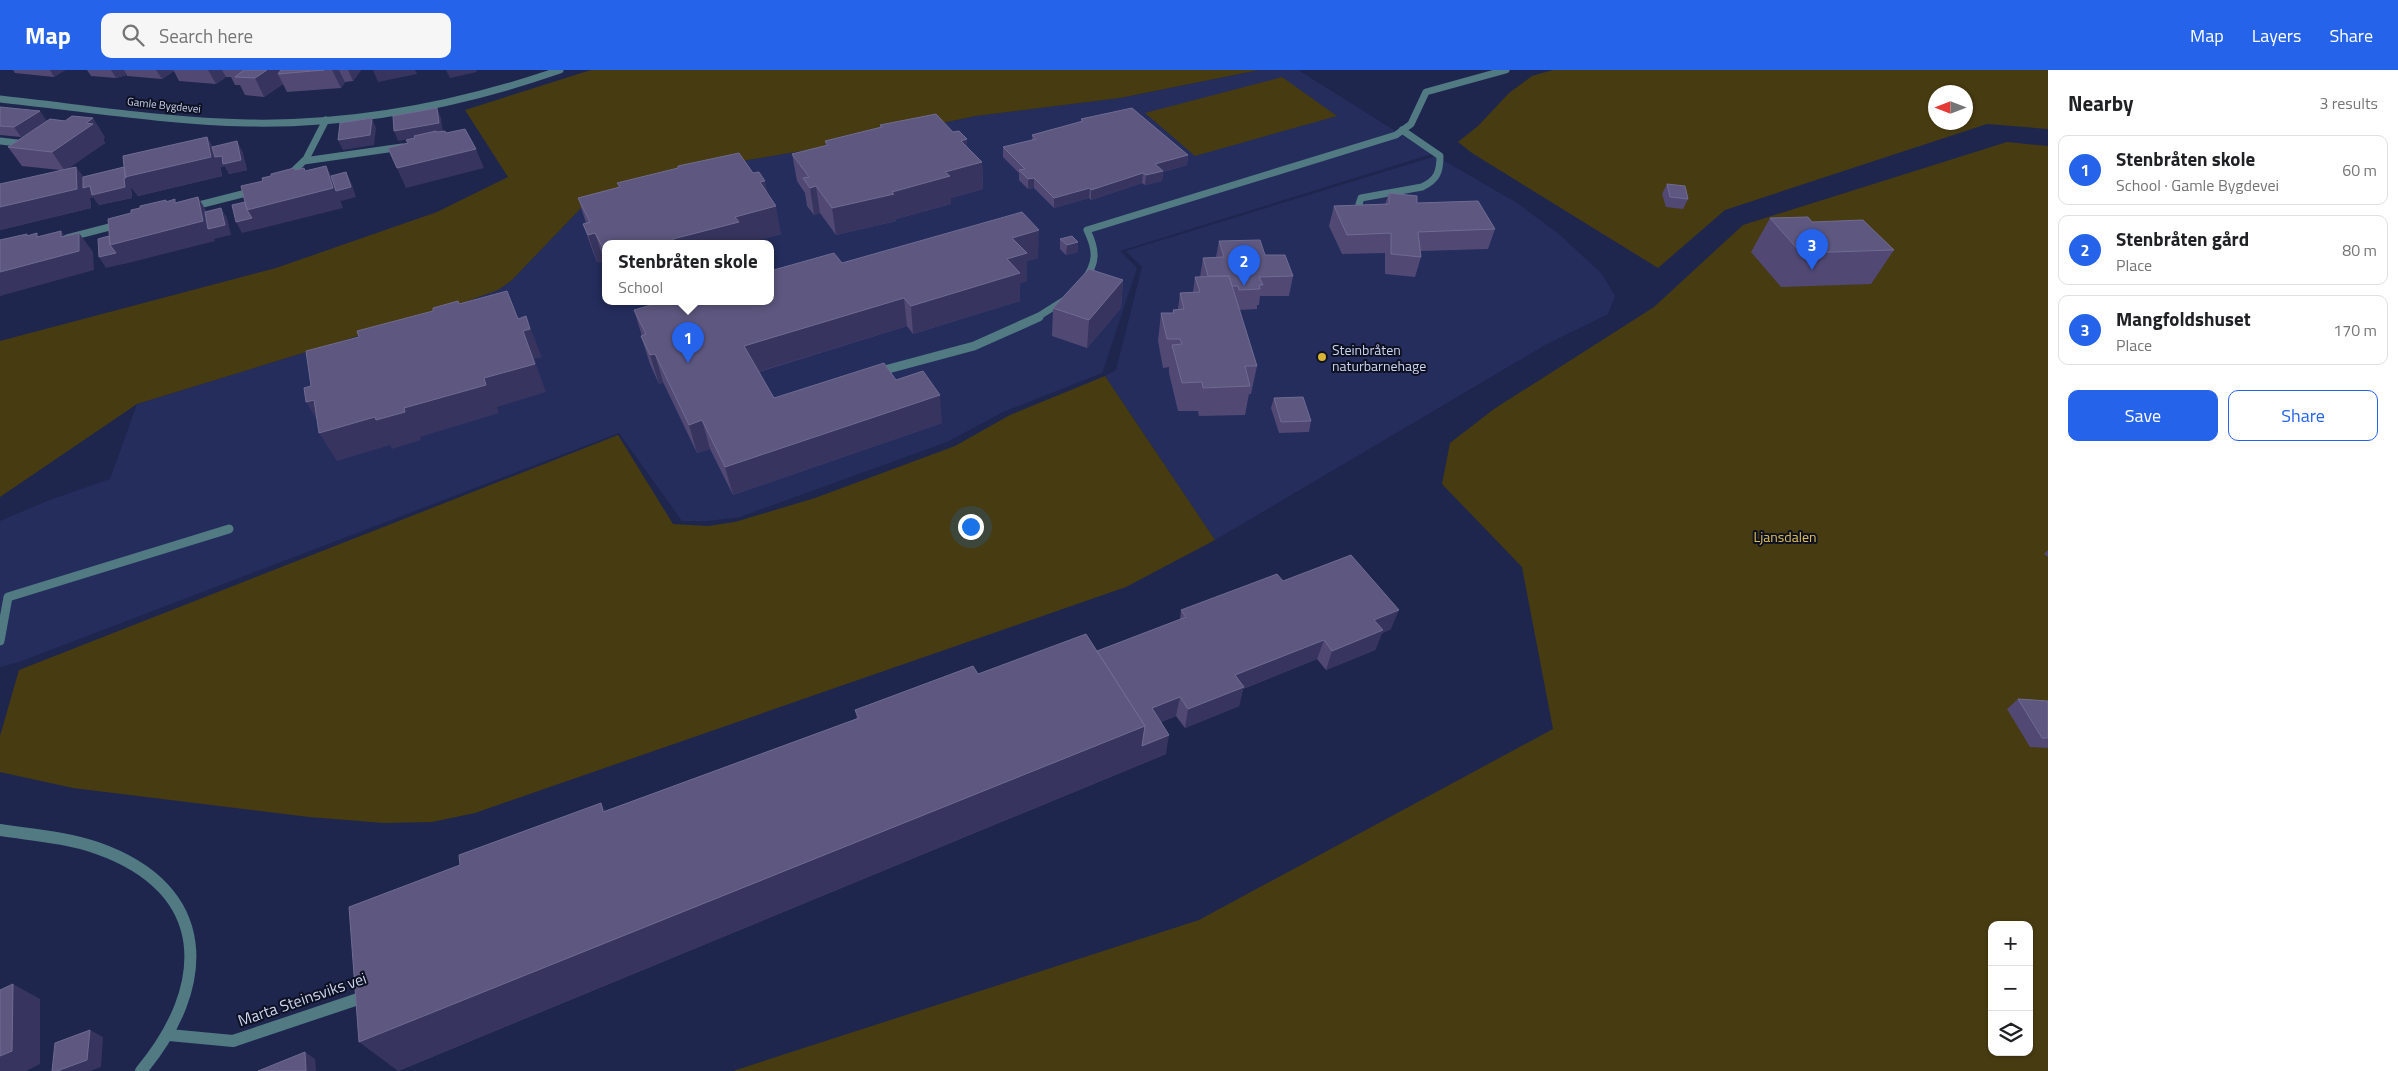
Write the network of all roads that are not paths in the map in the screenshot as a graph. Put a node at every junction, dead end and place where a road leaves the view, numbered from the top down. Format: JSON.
{"nodes":[{"id":1,"x":560,"y":70,"type":"edge"},
{"id":2,"x":1506,"y":70,"type":"edge"},
{"id":3,"x":0,"y":99,"type":"edge"},
{"id":4,"x":326,"y":120,"type":"junction"},
{"id":5,"x":1402,"y":130,"type":"junction"},
{"id":6,"x":0,"y":141,"type":"edge"},
{"id":7,"x":413,"y":144,"type":"edge"},
{"id":8,"x":29,"y":145,"type":"edge"},
{"id":9,"x":304,"y":161,"type":"junction"},
{"id":10,"x":278,"y":182,"type":"edge"},
{"id":11,"x":264,"y":188,"type":"edge"},
{"id":12,"x":184,"y":209,"type":"edge"},
{"id":13,"x":130,"y":222,"type":"edge"},
{"id":14,"x":1367,"y":222,"type":"edge"},
{"id":15,"x":57,"y":240,"type":"edge"},
{"id":16,"x":1080,"y":285,"type":"edge"},
{"id":17,"x":1066,"y":299,"type":"edge"},
{"id":18,"x":870,"y":374,"type":"edge"},
{"id":19,"x":229,"y":529,"type":"dead end"},
{"id":20,"x":0,"y":641,"type":"edge"},
{"id":21,"x":0,"y":830,"type":"edge"},
{"id":22,"x":379,"y":991,"type":"edge"},
{"id":23,"x":168,"y":1035,"type":"junction"},
{"id":24,"x":141,"y":1071,"type":"edge"}],
"edges":[{"from":1,"to":4,"type":"street","name":"Gamle Bygdevei"},
{"from":2,"to":5,"type":"street"},
{"from":3,"to":4,"type":"street","name":"Gamle Bygdevei"},
{"from":4,"to":9,"type":"street"},
{"from":5,"to":14,"type":"street"},
{"from":5,"to":16,"type":"street"},
{"from":6,"to":8,"type":"street"},
{"from":7,"to":9,"type":"street"},
{"from":9,"to":10,"type":"street"},
{"from":11,"to":12,"type":"street"},
{"from":13,"to":15,"type":"street"},
{"from":17,"to":18,"type":"street"},
{"from":19,"to":20,"type":"street"},
{"from":21,"to":23,"type":"street"},
{"from":22,"to":23,"type":"street","name":"Marta Steinsviks vei"},
{"from":23,"to":24,"type":"street"}]}
